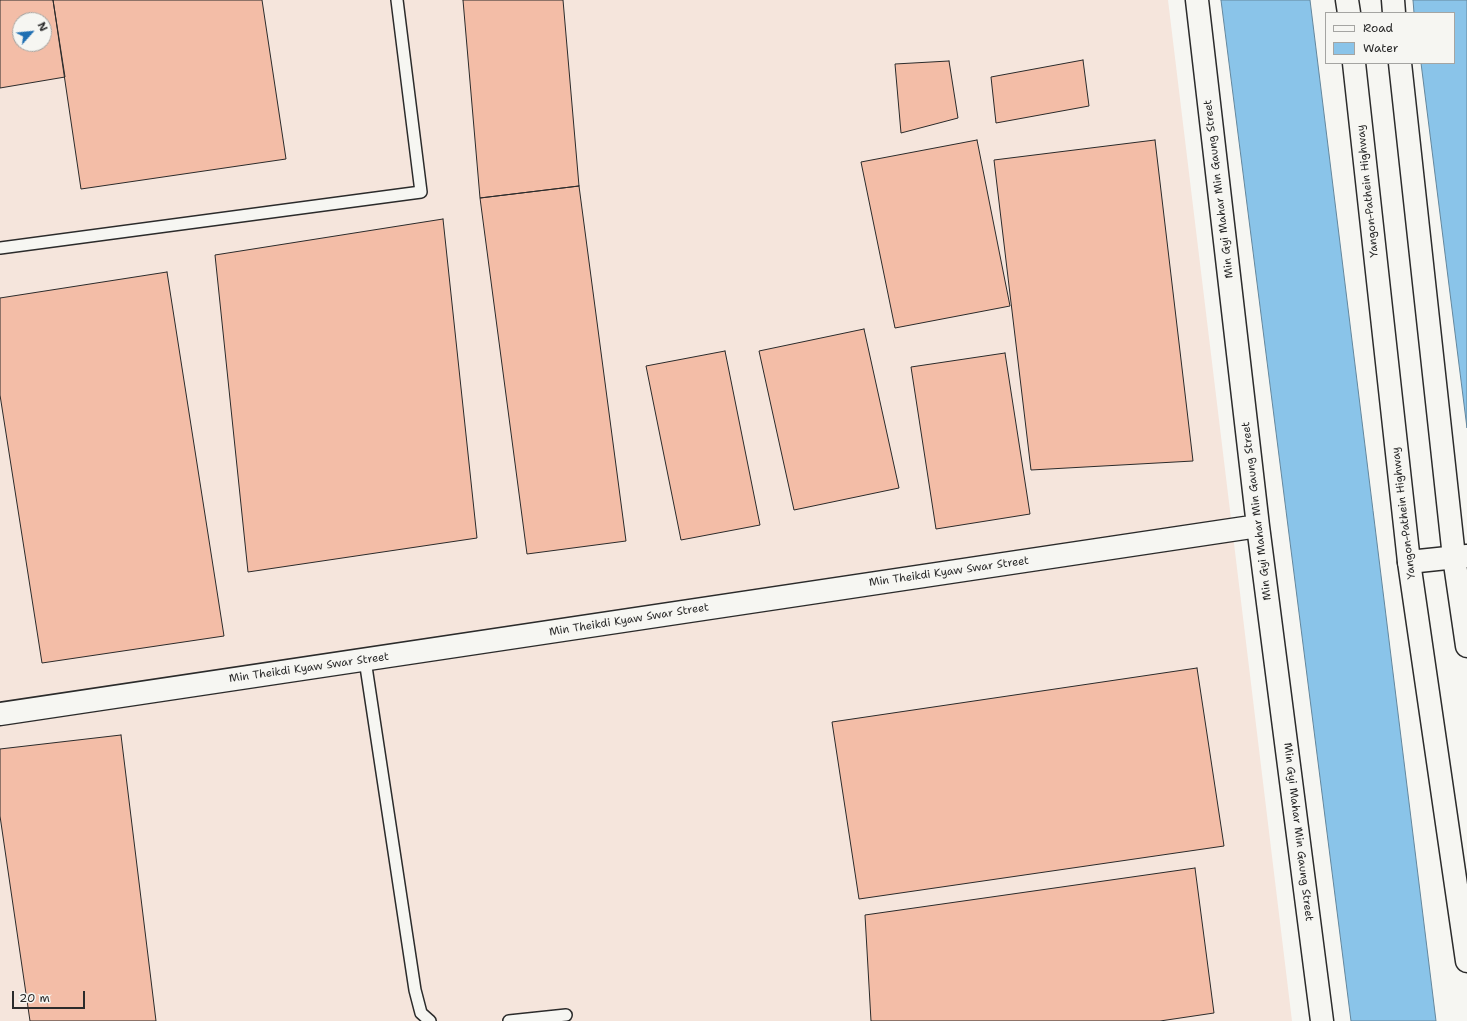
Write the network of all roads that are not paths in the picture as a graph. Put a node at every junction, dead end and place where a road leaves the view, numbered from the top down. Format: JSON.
{"nodes":[{"id":1,"x":397,"y":0,"type":"edge"},
{"id":2,"x":1197,"y":0,"type":"edge"},
{"id":3,"x":1347,"y":0,"type":"edge"},
{"id":4,"x":1393,"y":0,"type":"edge"},
{"id":5,"x":1348,"y":12,"type":"edge"},
{"id":6,"x":1394,"y":12,"type":"edge"},
{"id":7,"x":1354,"y":64,"type":"edge"},
{"id":8,"x":1400,"y":64,"type":"edge"},
{"id":9,"x":0,"y":248,"type":"edge"},
{"id":10,"x":1258,"y":526,"type":"junction"},
{"id":11,"x":1461,"y":557,"type":"edge"},
{"id":12,"x":1409,"y":562,"type":"junction"},
{"id":13,"x":1467,"y":646,"type":"edge"},
{"id":14,"x":366,"y":660,"type":"junction"},
{"id":15,"x":0,"y":714,"type":"edge"},
{"id":16,"x":1467,"y":961,"type":"edge"},
{"id":17,"x":566,"y":1015,"type":"dead end"},
{"id":18,"x":430,"y":1021,"type":"edge"},
{"id":19,"x":509,"y":1021,"type":"edge"},
{"id":20,"x":1322,"y":1021,"type":"edge"}],
"edges":[{"from":1,"to":9,"type":"lane"},
{"from":2,"to":10,"type":"street","name":"Min Gyi Mahar Min Gaung Street"},
{"from":3,"to":5,"type":"street"},
{"from":4,"to":6,"type":"street"},
{"from":7,"to":12,"type":"street","name":"Yangon-Pathein Highway"},
{"from":8,"to":11,"type":"street"},
{"from":10,"to":14,"type":"street","name":"Min Theikdi Kyaw Swar Street"},
{"from":10,"to":20,"type":"street","name":"Min Gyi Mahar Min Gaung Street"},
{"from":11,"to":12,"type":"street"},
{"from":11,"to":13,"type":"street"},
{"from":12,"to":16,"type":"street","name":"Yangon-Pathein Highway"},
{"from":14,"to":15,"type":"street","name":"Min Theikdi Kyaw Swar Street"},
{"from":14,"to":18,"type":"lane"},
{"from":17,"to":19,"type":"lane"}]}
